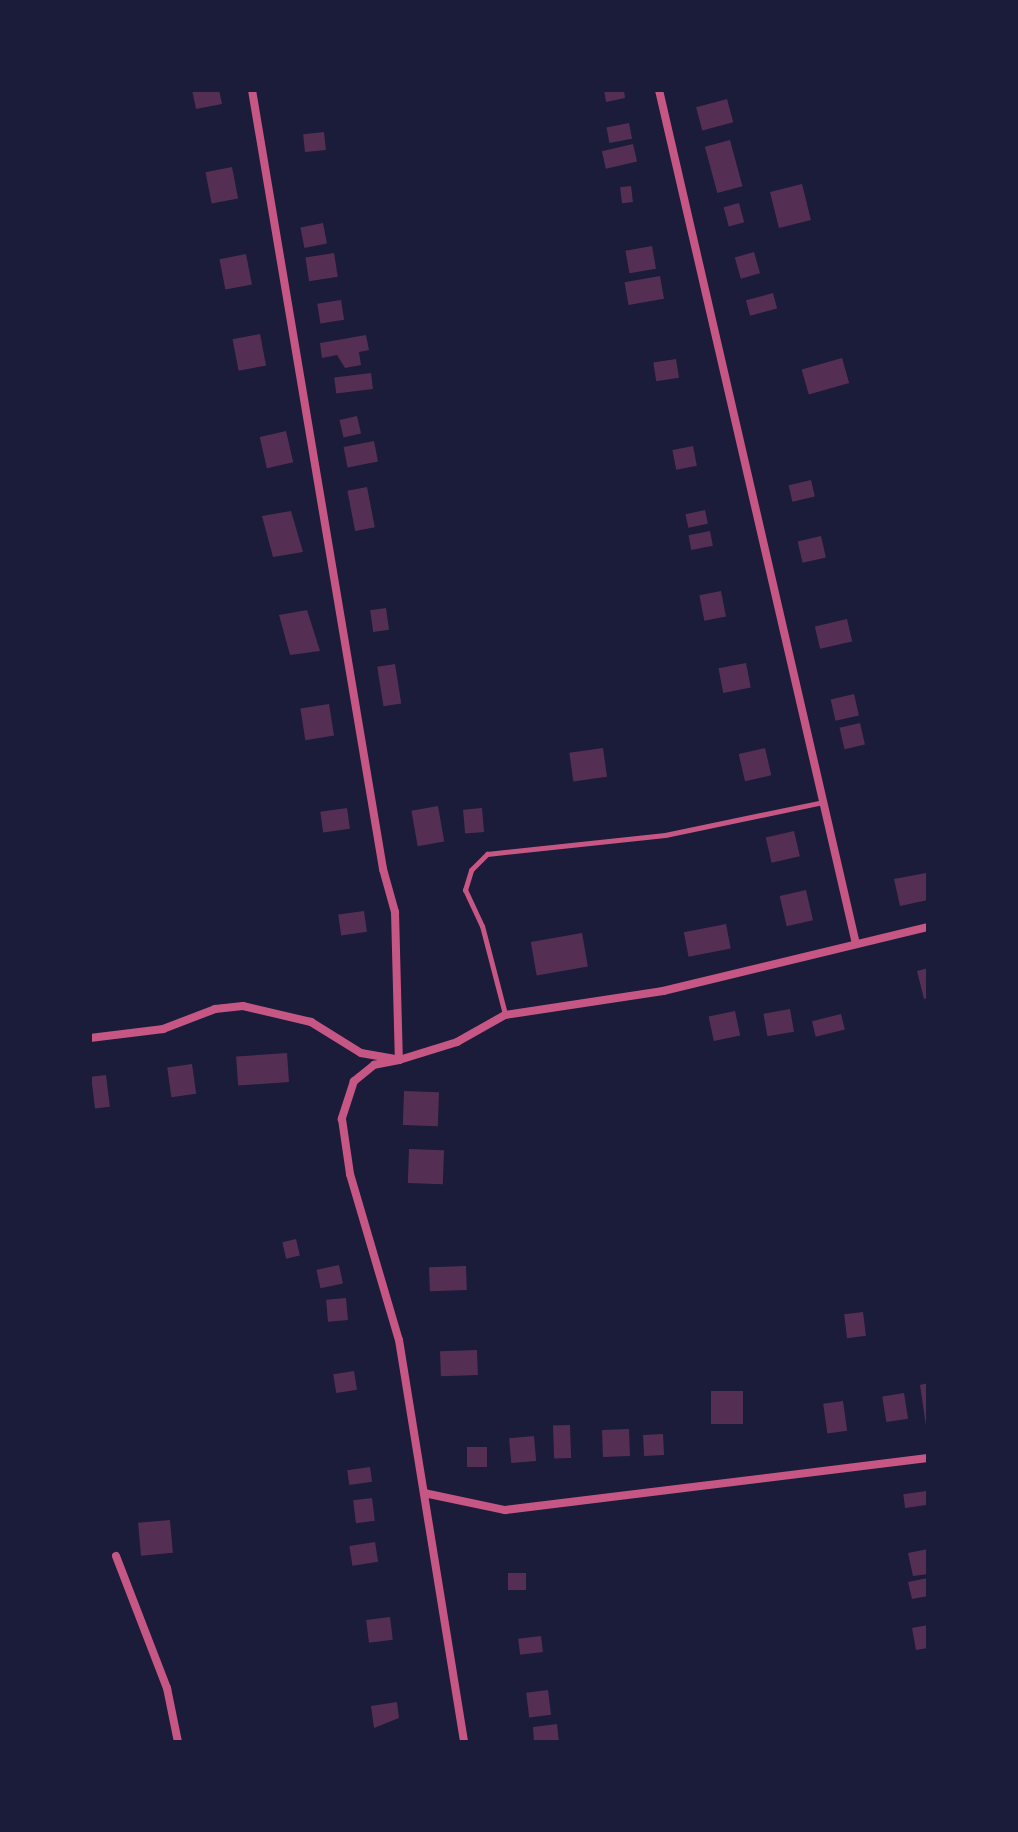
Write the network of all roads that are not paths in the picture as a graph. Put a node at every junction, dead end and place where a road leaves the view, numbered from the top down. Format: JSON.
{"nodes":[{"id":1,"x":252,"y":90,"type":"edge"},
{"id":2,"x":659,"y":90,"type":"edge"},
{"id":3,"x":823,"y":802,"type":"junction"},
{"id":4,"x":928,"y":927,"type":"edge"},
{"id":5,"x":856,"y":944,"type":"junction"},
{"id":6,"x":505,"y":1015,"type":"junction"},
{"id":7,"x":90,"y":1038,"type":"edge"},
{"id":8,"x":399,"y":1060,"type":"junction"},
{"id":9,"x":928,"y":1458,"type":"edge"},
{"id":10,"x":424,"y":1493,"type":"junction"},
{"id":11,"x":116,"y":1556,"type":"dead end"},
{"id":12,"x":178,"y":1742,"type":"edge"},
{"id":13,"x":464,"y":1742,"type":"edge"}],
"edges":[{"from":1,"to":8,"type":"street"},
{"from":2,"to":3,"type":"street"},
{"from":3,"to":5,"type":"street"},
{"from":3,"to":6,"type":"lane"},
{"from":4,"to":5,"type":"street"},
{"from":5,"to":6,"type":"street"},
{"from":6,"to":8,"type":"street"},
{"from":7,"to":8,"type":"street"},
{"from":8,"to":10,"type":"street"},
{"from":9,"to":10,"type":"street"},
{"from":10,"to":13,"type":"street"},
{"from":11,"to":12,"type":"street"}]}
